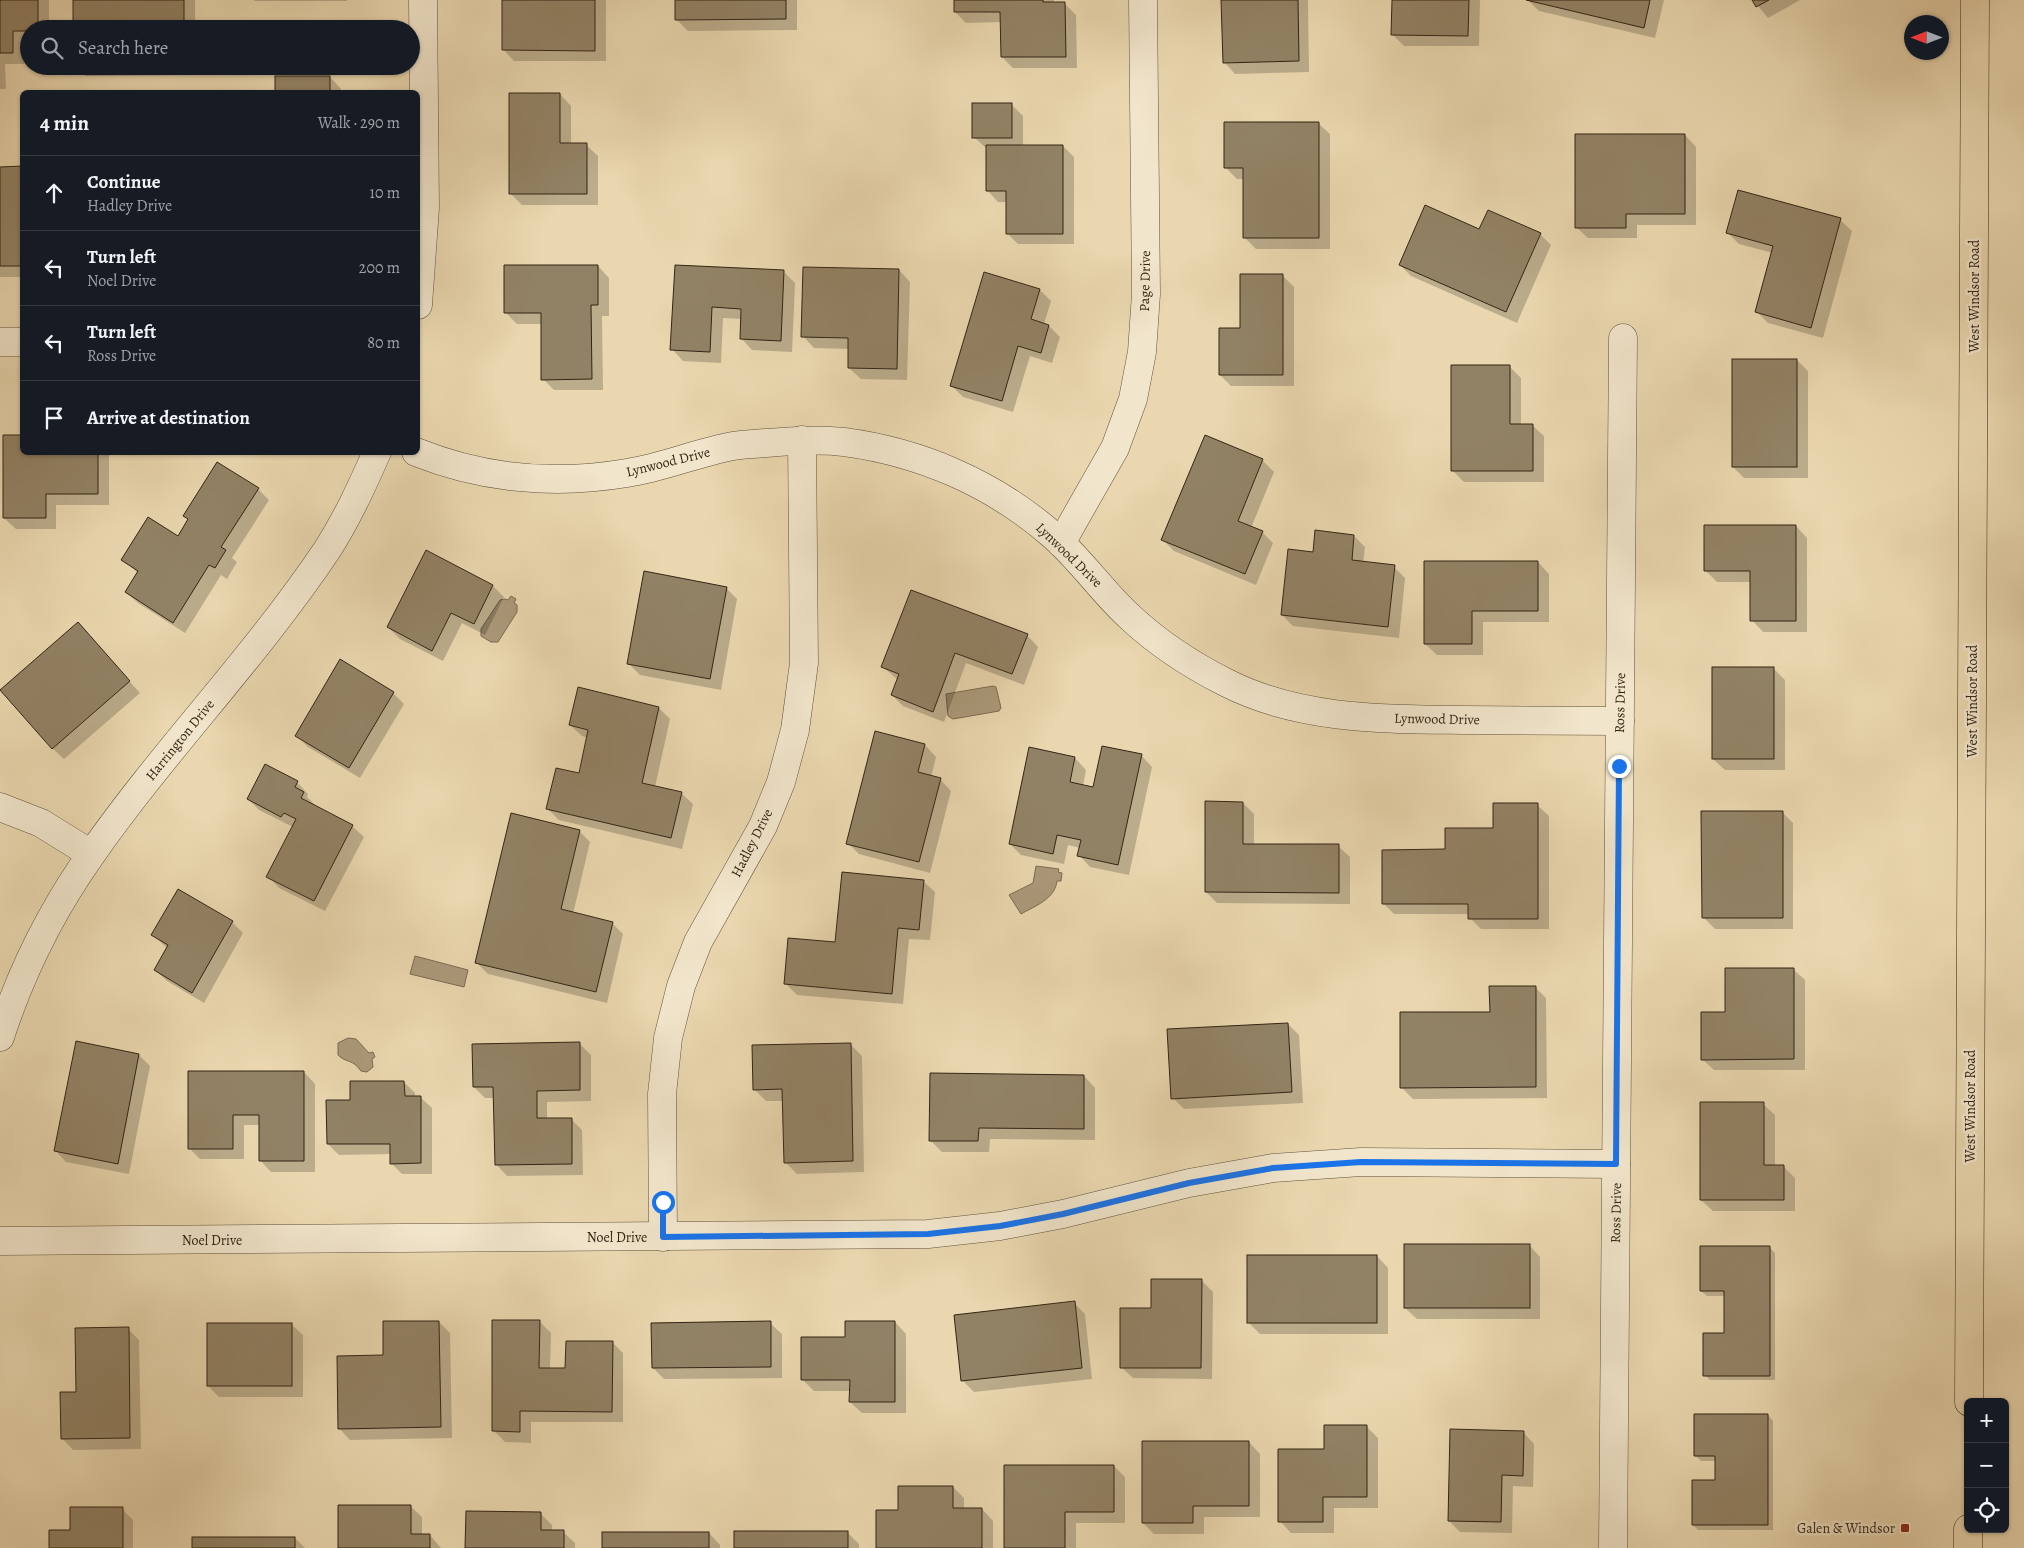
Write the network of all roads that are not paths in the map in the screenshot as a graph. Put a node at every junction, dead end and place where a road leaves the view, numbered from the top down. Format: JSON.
{"nodes":[{"id":1,"x":423,"y":0,"type":"edge"},
{"id":2,"x":1143,"y":0,"type":"edge"},
{"id":3,"x":1975,"y":0,"type":"edge"},
{"id":4,"x":420,"y":277,"type":"edge"},
{"id":5,"x":1623,"y":338,"type":"dead end"},
{"id":6,"x":0,"y":342,"type":"edge"},
{"id":7,"x":20,"y":342,"type":"edge"},
{"id":8,"x":802,"y":440,"type":"junction"},
{"id":9,"x":420,"y":453,"type":"edge"},
{"id":10,"x":376,"y":455,"type":"edge"},
{"id":11,"x":1061,"y":543,"type":"junction"},
{"id":12,"x":1620,"y":722,"type":"junction"},
{"id":13,"x":0,"y":807,"type":"edge"},
{"id":14,"x":91,"y":854,"type":"junction"},
{"id":15,"x":0,"y":1037,"type":"edge"},
{"id":16,"x":1616,"y":1164,"type":"junction"},
{"id":17,"x":663,"y":1237,"type":"junction"},
{"id":18,"x":0,"y":1241,"type":"edge"},
{"id":19,"x":1969,"y":1398,"type":"edge"},
{"id":20,"x":1968,"y":1533,"type":"edge"},
{"id":21,"x":1613,"y":1548,"type":"edge"},
{"id":22,"x":1968,"y":1548,"type":"edge"}],
"edges":[{"from":1,"to":4,"type":"street"},
{"from":2,"to":11,"type":"street","name":"Page Drive"},
{"from":3,"to":19,"type":"main road","name":"West Windsor Road"},
{"from":5,"to":12,"type":"street","name":"Ross Drive"},
{"from":6,"to":7,"type":"street"},
{"from":8,"to":9,"type":"street","name":"Lynwood Drive"},
{"from":8,"to":11,"type":"street","name":"Lynwood Drive"},
{"from":8,"to":17,"type":"street","name":"Hadley Drive"},
{"from":10,"to":14,"type":"street","name":"Harrington Drive"},
{"from":11,"to":12,"type":"street","name":"Lynwood Drive"},
{"from":12,"to":16,"type":"street","name":"Ross Drive"},
{"from":13,"to":14,"type":"street"},
{"from":14,"to":15,"type":"street","name":"Harrington Drive"},
{"from":16,"to":17,"type":"street","name":"Noel Drive"},
{"from":16,"to":21,"type":"street","name":"Ross Drive"},
{"from":17,"to":18,"type":"street","name":"Noel Drive"},
{"from":20,"to":22,"type":"main road"}]}
